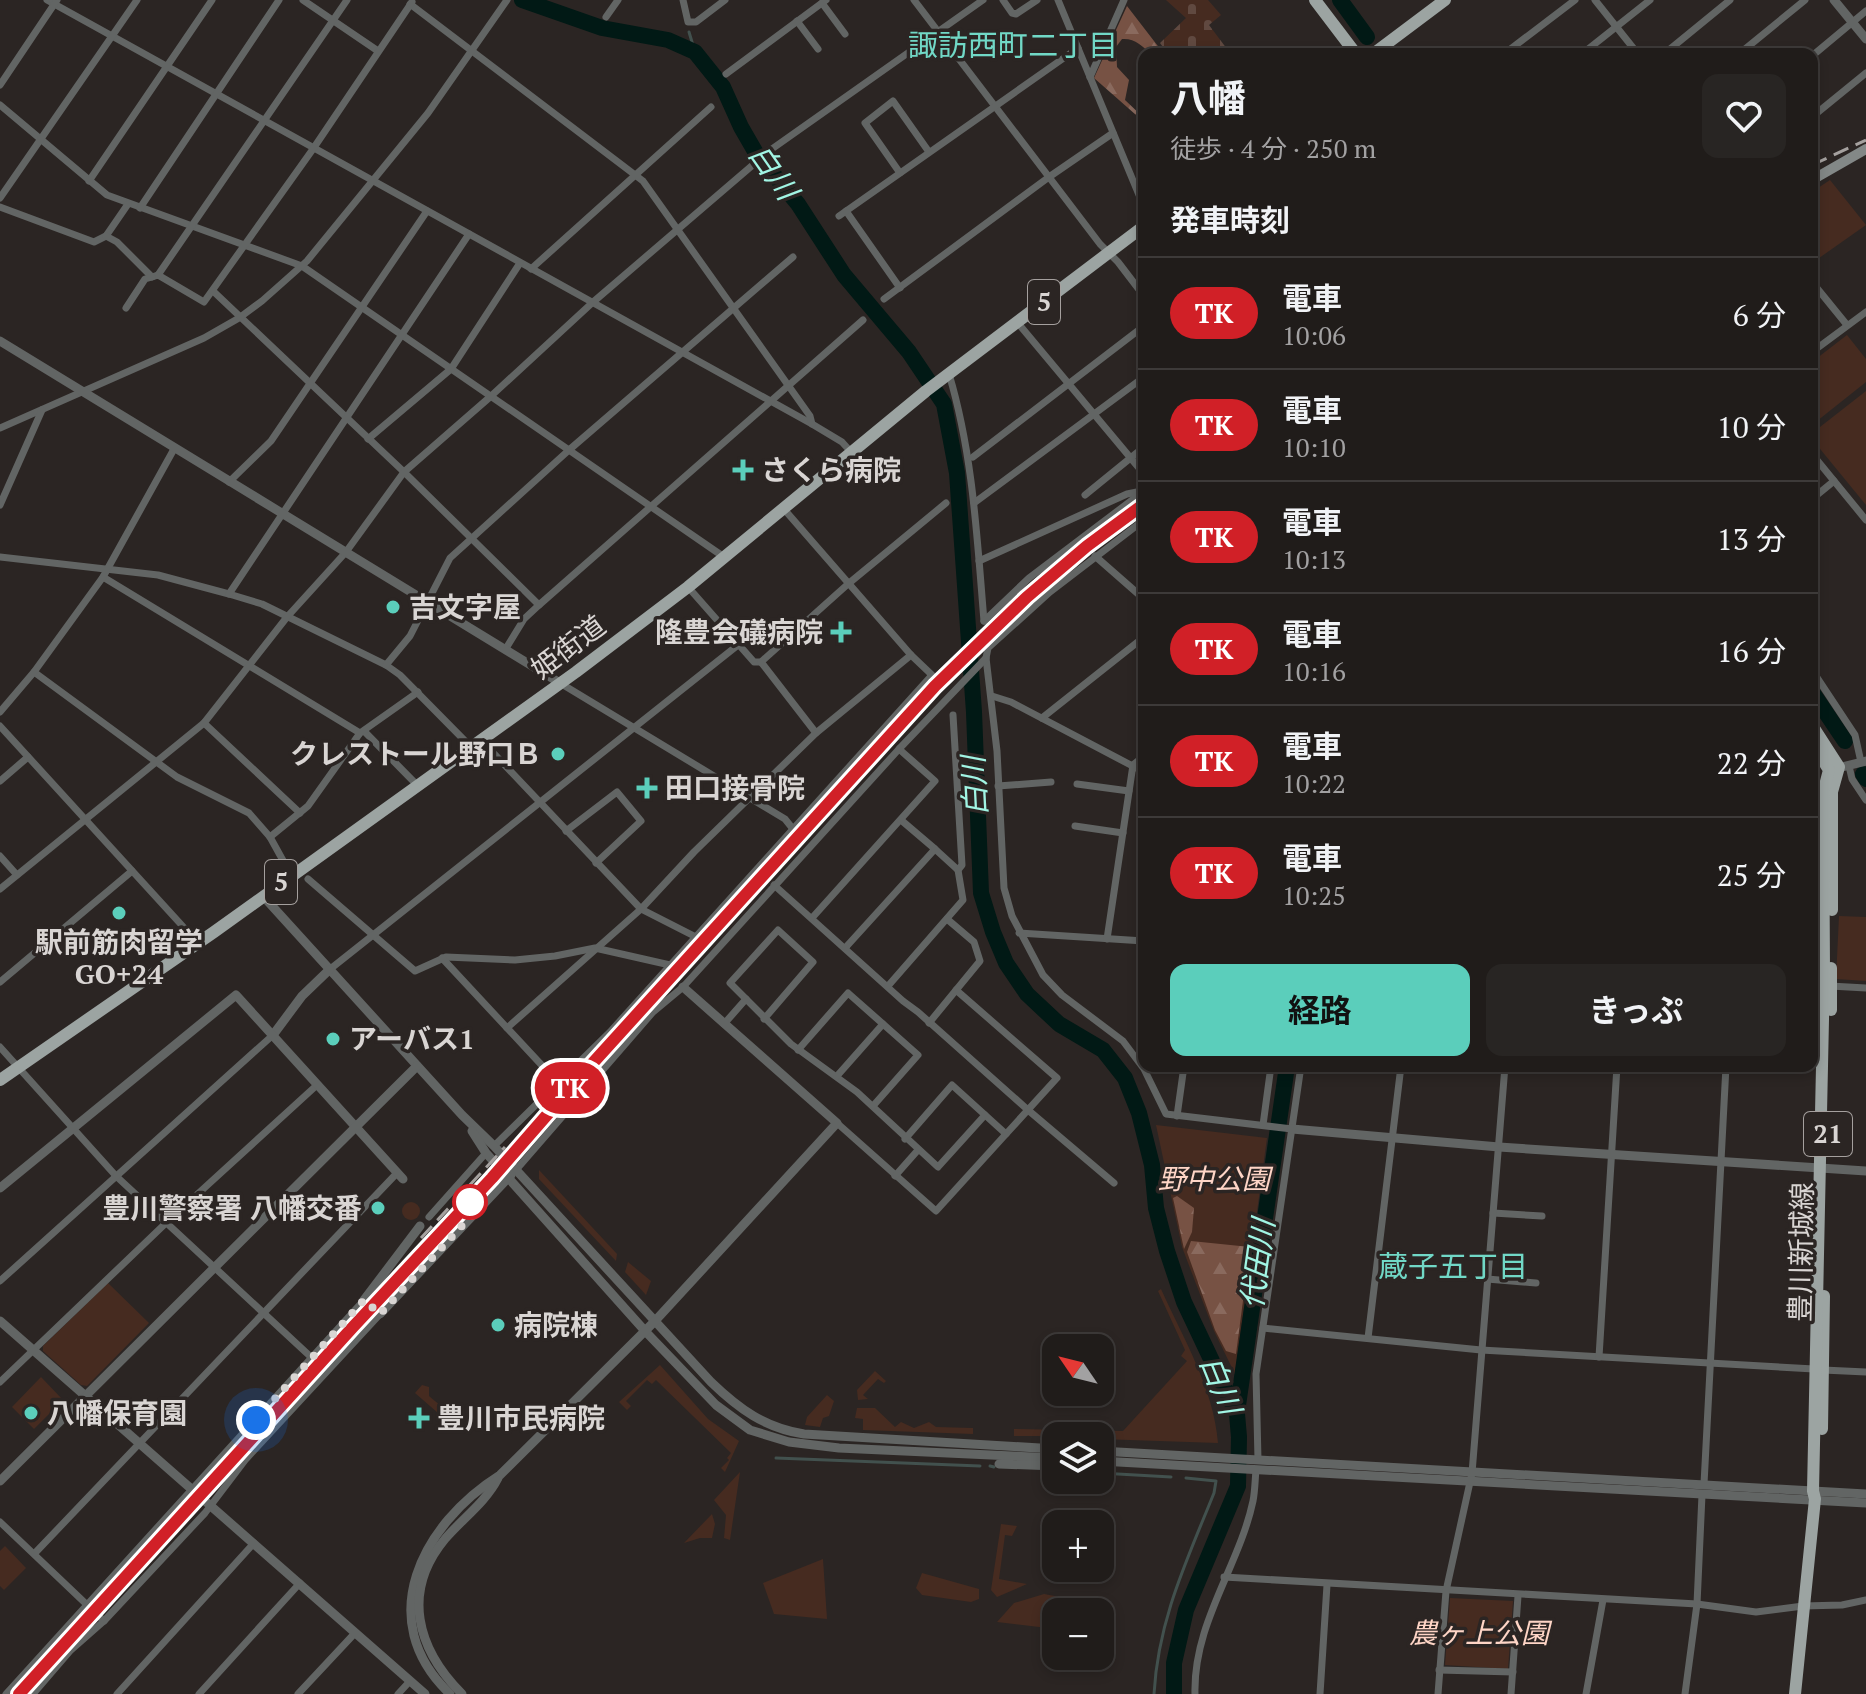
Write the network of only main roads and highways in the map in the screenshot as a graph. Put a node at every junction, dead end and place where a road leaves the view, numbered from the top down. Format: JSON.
{"nodes":[{"id":1,"x":1315,"y":0,"type":"edge"},
{"id":2,"x":1445,"y":0,"type":"edge"},
{"id":3,"x":1351,"y":48,"type":"edge"},
{"id":4,"x":1381,"y":48,"type":"edge"},
{"id":5,"x":1866,"y":149,"type":"edge"},
{"id":6,"x":1818,"y":177,"type":"edge"},
{"id":7,"x":1138,"y":231,"type":"edge"},
{"id":8,"x":1818,"y":735,"type":"edge"},
{"id":9,"x":1818,"y":759,"type":"edge"},
{"id":10,"x":1839,"y":768,"type":"junction"},
{"id":11,"x":1822,"y":985,"type":"edge"},
{"id":12,"x":0,"y":1080,"type":"edge"},
{"id":13,"x":1795,"y":1694,"type":"edge"}],
"edges":[{"from":1,"to":3,"type":"main road"},
{"from":2,"to":4,"type":"main road"},
{"from":5,"to":6,"type":"main road"},
{"from":7,"to":12,"type":"main road","name":"姫街道","number":"5"},
{"from":8,"to":10,"type":"main road"},
{"from":9,"to":10,"type":"main road"},
{"from":10,"to":11,"type":"main road","name":"豊川新城線","number":"21"},
{"from":11,"to":13,"type":"main road","name":"豊川新城線","number":"21"}]}
